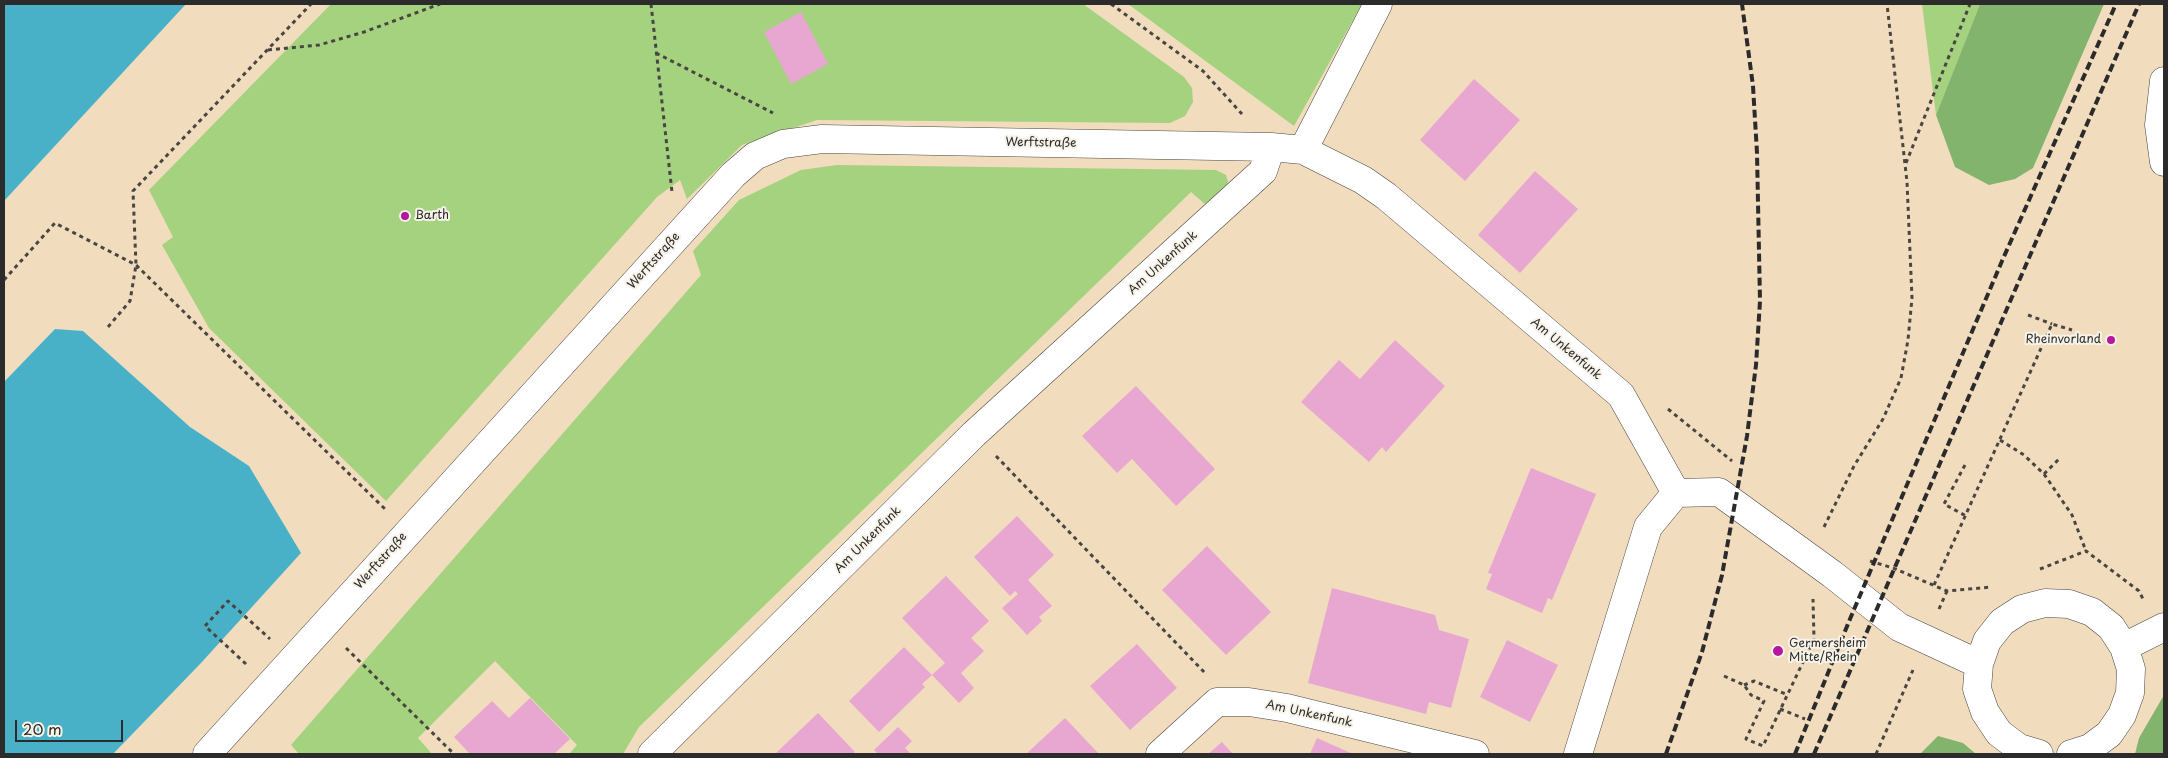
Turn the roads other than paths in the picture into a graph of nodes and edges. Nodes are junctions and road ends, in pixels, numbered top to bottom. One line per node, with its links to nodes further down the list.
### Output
1 (1378, 4): 4 (street)
2 (2164, 81): 5 (street)
3 (1271, 147): 4 (street, Am Unkenfunk); 10 (street, Werftstraße); 11 (street, Am Unkenfunk)
4 (1303, 150): 6 (street, Am Unkenfunk)
5 (2164, 162)
6 (1676, 493): 9 (street); 14 (street)
7 (2164, 627): 8 (street)
8 (2124, 647): 9 (street); 16 (street)
9 (1978, 664): 15 (street)
10 (207, 754)
11 (652, 754)
12 (1160, 754): 13 (street, Am Unkenfunk)
13 (1475, 754)
14 (1578, 754)
15 (2039, 754)
16 (2071, 754)

